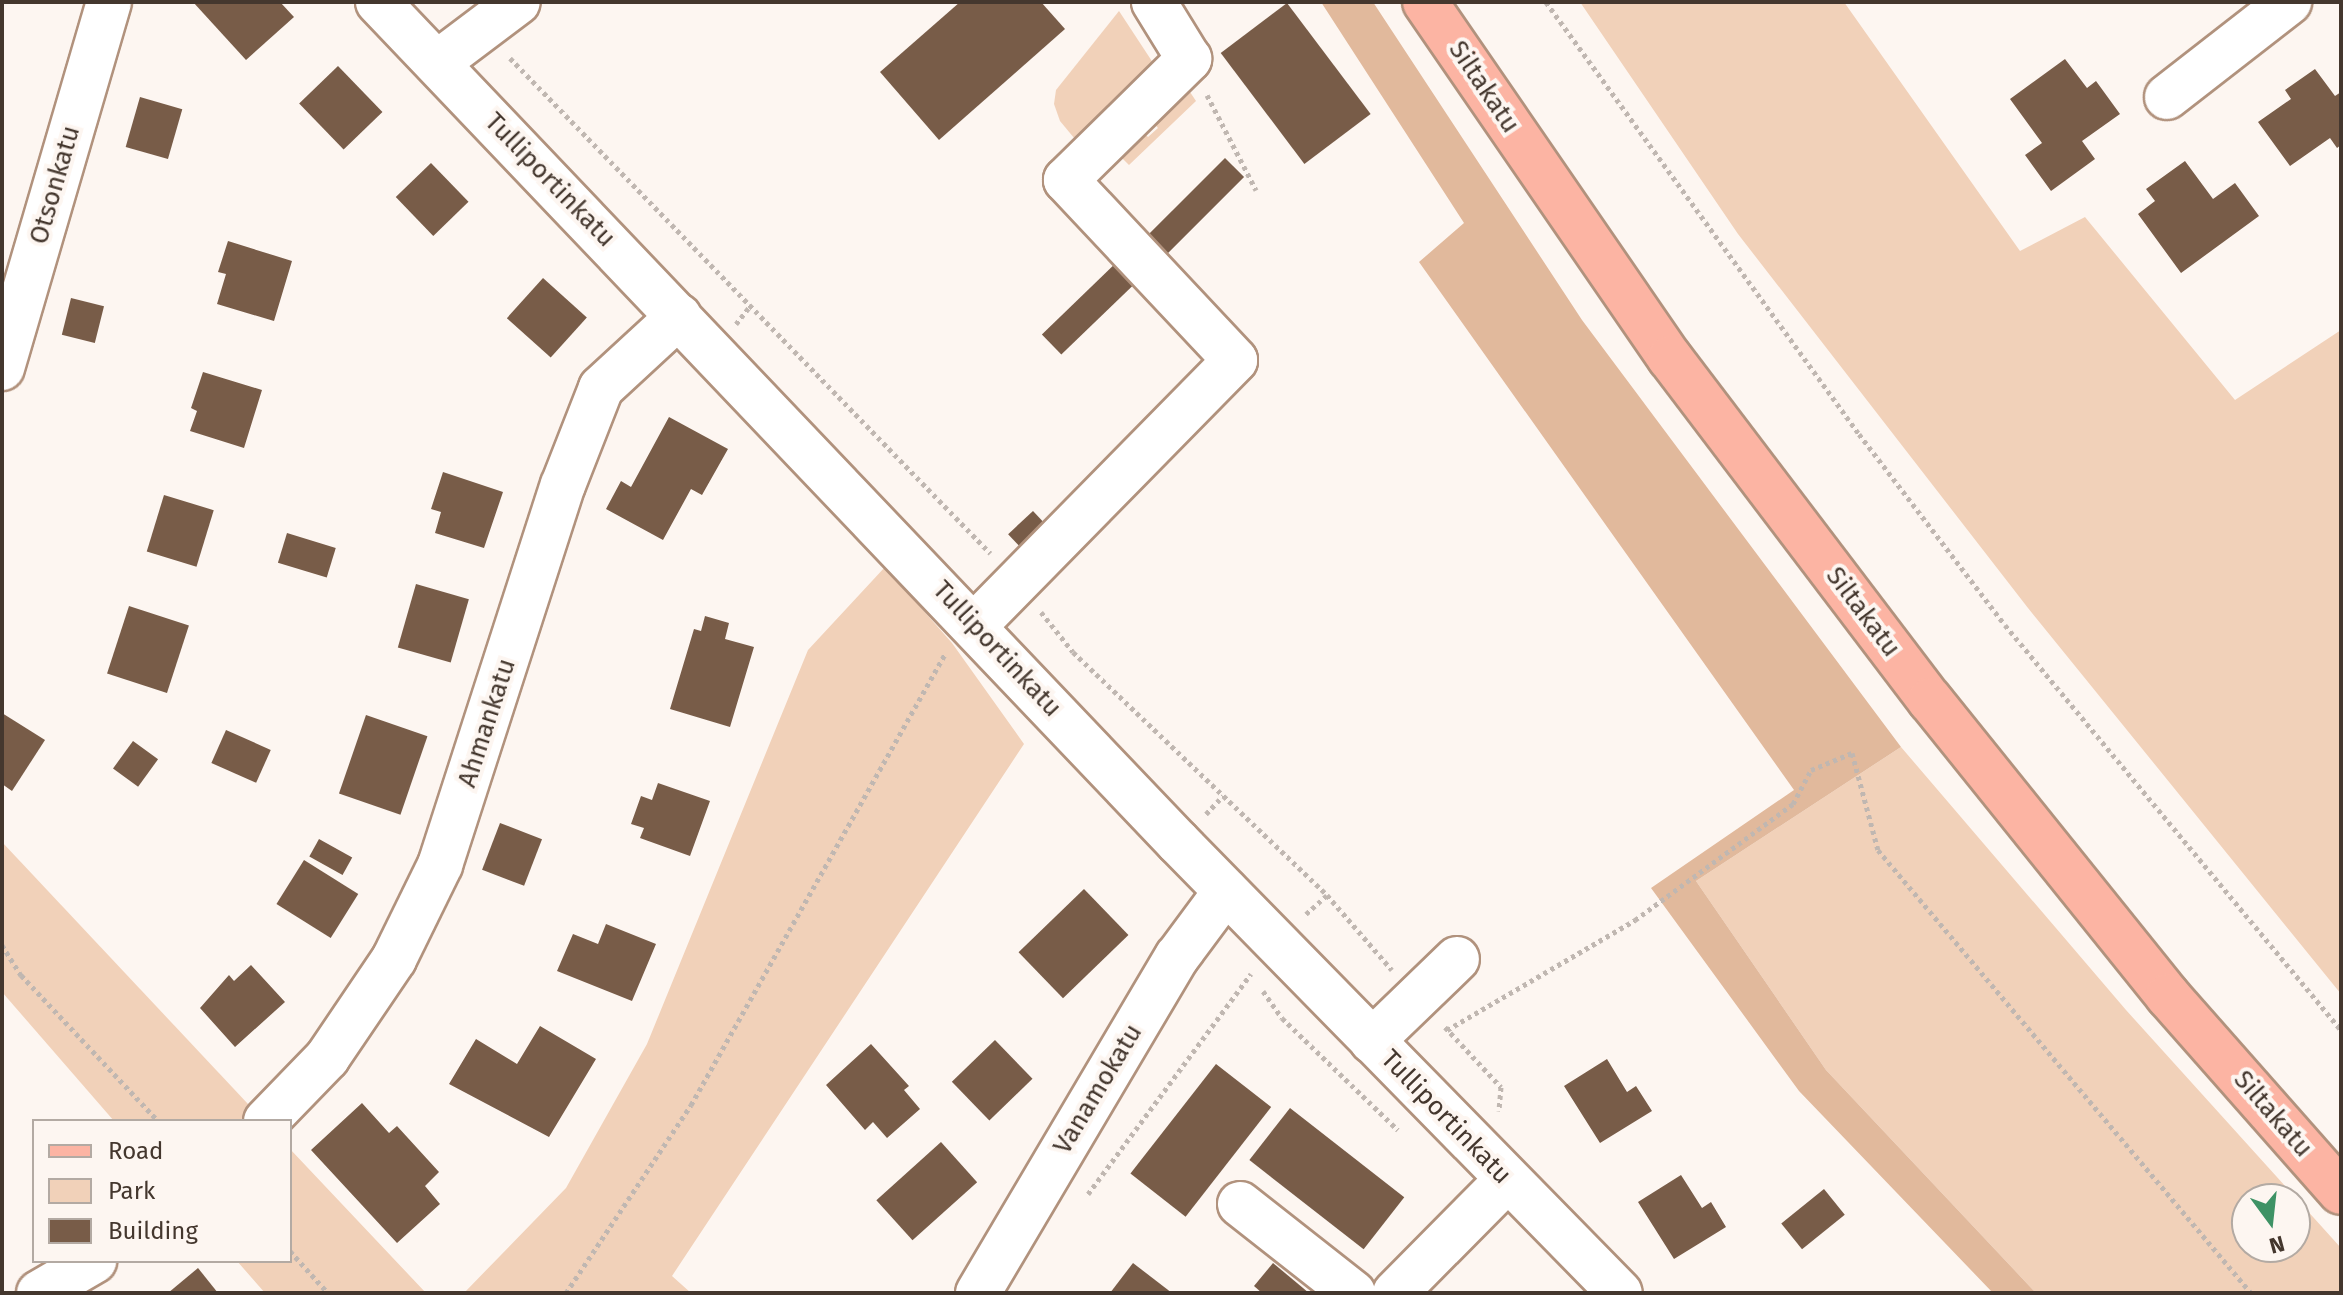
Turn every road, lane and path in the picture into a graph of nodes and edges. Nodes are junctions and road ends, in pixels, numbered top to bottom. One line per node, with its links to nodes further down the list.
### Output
1 (109, 2): 14 (street, Otsonkatu)
2 (378, 2): 10 (street, Tulliportinkatu)
3 (518, 2): 8 (street)
4 (1154, 2): 9 (street)
5 (1425, 2): 31 (main road, Siltakatu)
6 (1546, 2): 24 (path)
7 (2289, 2): 11 (street)
8 (481, 28): 10 (street); 15 (path)
9 (1189, 59): 12 (path); 15 (street)
10 (437, 63): 13 (street, Tulliportinkatu)
11 (2167, 97)
12 (1256, 190)
13 (679, 316): 16 (street, Tulliportinkatu); 27 (street, Ahmankatu)
14 (2, 368)
15 (1018, 582): 16 (street); 18 (path)
16 (963, 634): 17 (street, Tulliportinkatu); 38 (path)
17 (1226, 891): 21 (street, Tulliportinkatu); 39 (street, Vanamokatu)
18 (1327, 895): 21 (path); 22 (path)
19 (2, 945): 26 (path)
20 (1457, 959): 22 (street)
21 (1257, 961): 25 (street, Tulliportinkatu); 29 (path); 32 (path)
22 (1416, 997): 23 (path); 25 (street)
23 (1447, 1030): 28 (path); 43 (path)
24 (2341, 1030)
25 (1372, 1041): 30 (street, Tulliportinkatu)
26 (156, 1119)
27 (268, 1119)
28 (1498, 1121)
29 (1409, 1140)
30 (1507, 1180): 41 (street); 42 (street, Tulliportinkatu)
31 (2341, 1192)
32 (1084, 1198)
33 (1240, 1204): 40 (street)
34 (292, 1253): 37 (path)
35 (91, 1263): 36 (street)
36 (39, 1293)
37 (328, 1293)
38 (566, 1293)
39 (978, 1293)
40 (1353, 1293)
41 (1395, 1293)
42 (1620, 1293)
43 (2251, 1293)

